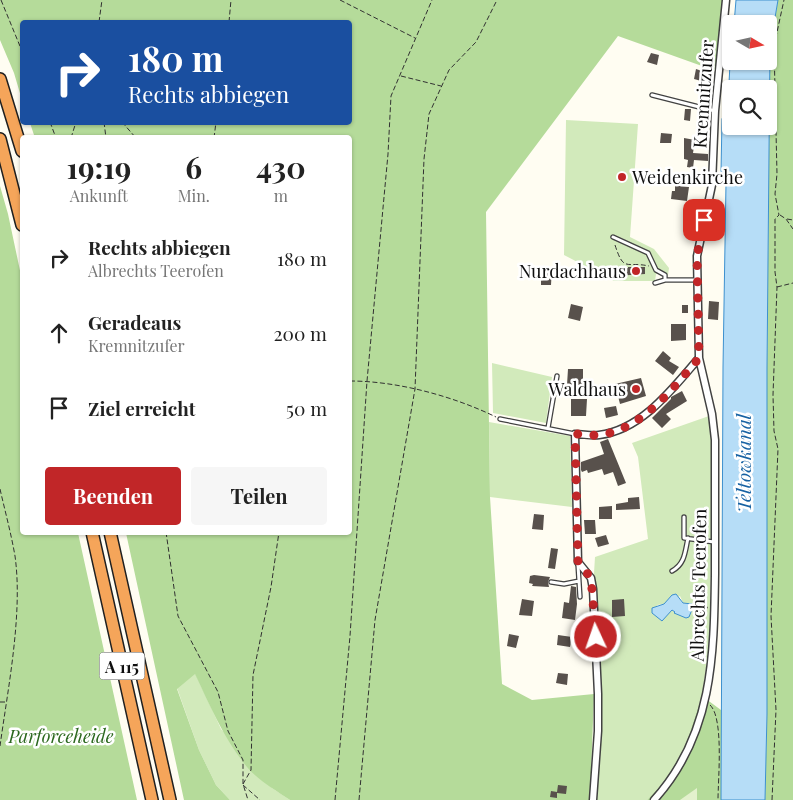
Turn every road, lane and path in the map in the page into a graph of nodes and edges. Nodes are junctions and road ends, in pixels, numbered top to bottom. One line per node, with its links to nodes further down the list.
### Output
1 (0, 0): 14 (path)
2 (102, 0): 11 (path)
3 (231, 0): 12 (path)
4 (340, 0): 10 (path)
5 (351, 0): 10 (path)
6 (432, 0): 13 (path)
7 (497, 0): 17 (path)
8 (726, 0): 19 (street, Kremnitzufer)
9 (784, 0): 24 (path)
10 (350, 6): 13 (path)
11 (99, 20)
12 (228, 20)
13 (416, 39): 15 (path)
14 (20, 46)
15 (400, 76): 17 (path); 39 (path)
16 (0, 79): 23 (highway)
17 (442, 86): 40 (path)
18 (652, 95): 19 (lane)
19 (715, 111): 32 (street, Kremnitzufer)
20 (125, 125): 21 (path)
21 (133, 135)
22 (0, 139): 25 (highway)
23 (20, 144)
24 (779, 215): 26 (path); 35 (path)
25 (20, 217)
26 (786, 219): 27 (path); 28 (path)
27 (793, 220)
28 (793, 229)
29 (613, 237): 30 (lane); 30 (path)
30 (656, 270): 31 (lane)
31 (665, 280): 32 (lane); 34 (lane)
32 (697, 280): 36 (street, Albrechts Teerofen)
33 (793, 283): 35 (path)
34 (655, 284)
35 (777, 287): 72 (path)
36 (699, 358): 43 (street); 52 (street, Albrechts Teerofen)
37 (557, 376): 42 (lane)
38 (352, 381): 39 (path)
39 (367, 381): 40 (path); 67 (path)
40 (415, 389): 41 (path); 68 (path)
41 (500, 419): 42 (lane)
42 (548, 428): 43 (lane)
43 (573, 435): 53 (street)
44 (0, 489): 45 (path)
45 (1, 495): 60 (path)
46 (684, 517): 51 (lane)
47 (93, 535): 63 (highway, A 115)
48 (111, 535): 64 (highway, A 115)
49 (166, 535): 62 (path)
50 (279, 535): 62 (path)
51 (688, 538): 52 (lane); 54 (lane)
52 (715, 542): 58 (street, Albrechts Teerofen)
53 (578, 562): 55 (lane); 69 (street)
54 (672, 571)
55 (579, 581): 56 (lane); 57 (lane)
56 (551, 582)
57 (580, 597)
58 (706, 701): 70 (street, Albrechts Teerofen); 71 (path)
59 (0, 702): 60 (path)
60 (6, 702): 61 (path)
61 (0, 746)
62 (243, 784): 65 (path); 66 (path)
63 (152, 800)
64 (170, 800)
65 (248, 800)
66 (260, 800)
67 (335, 800)
68 (359, 800)
69 (593, 800)
70 (654, 800)
71 (718, 800)
72 (772, 800)

